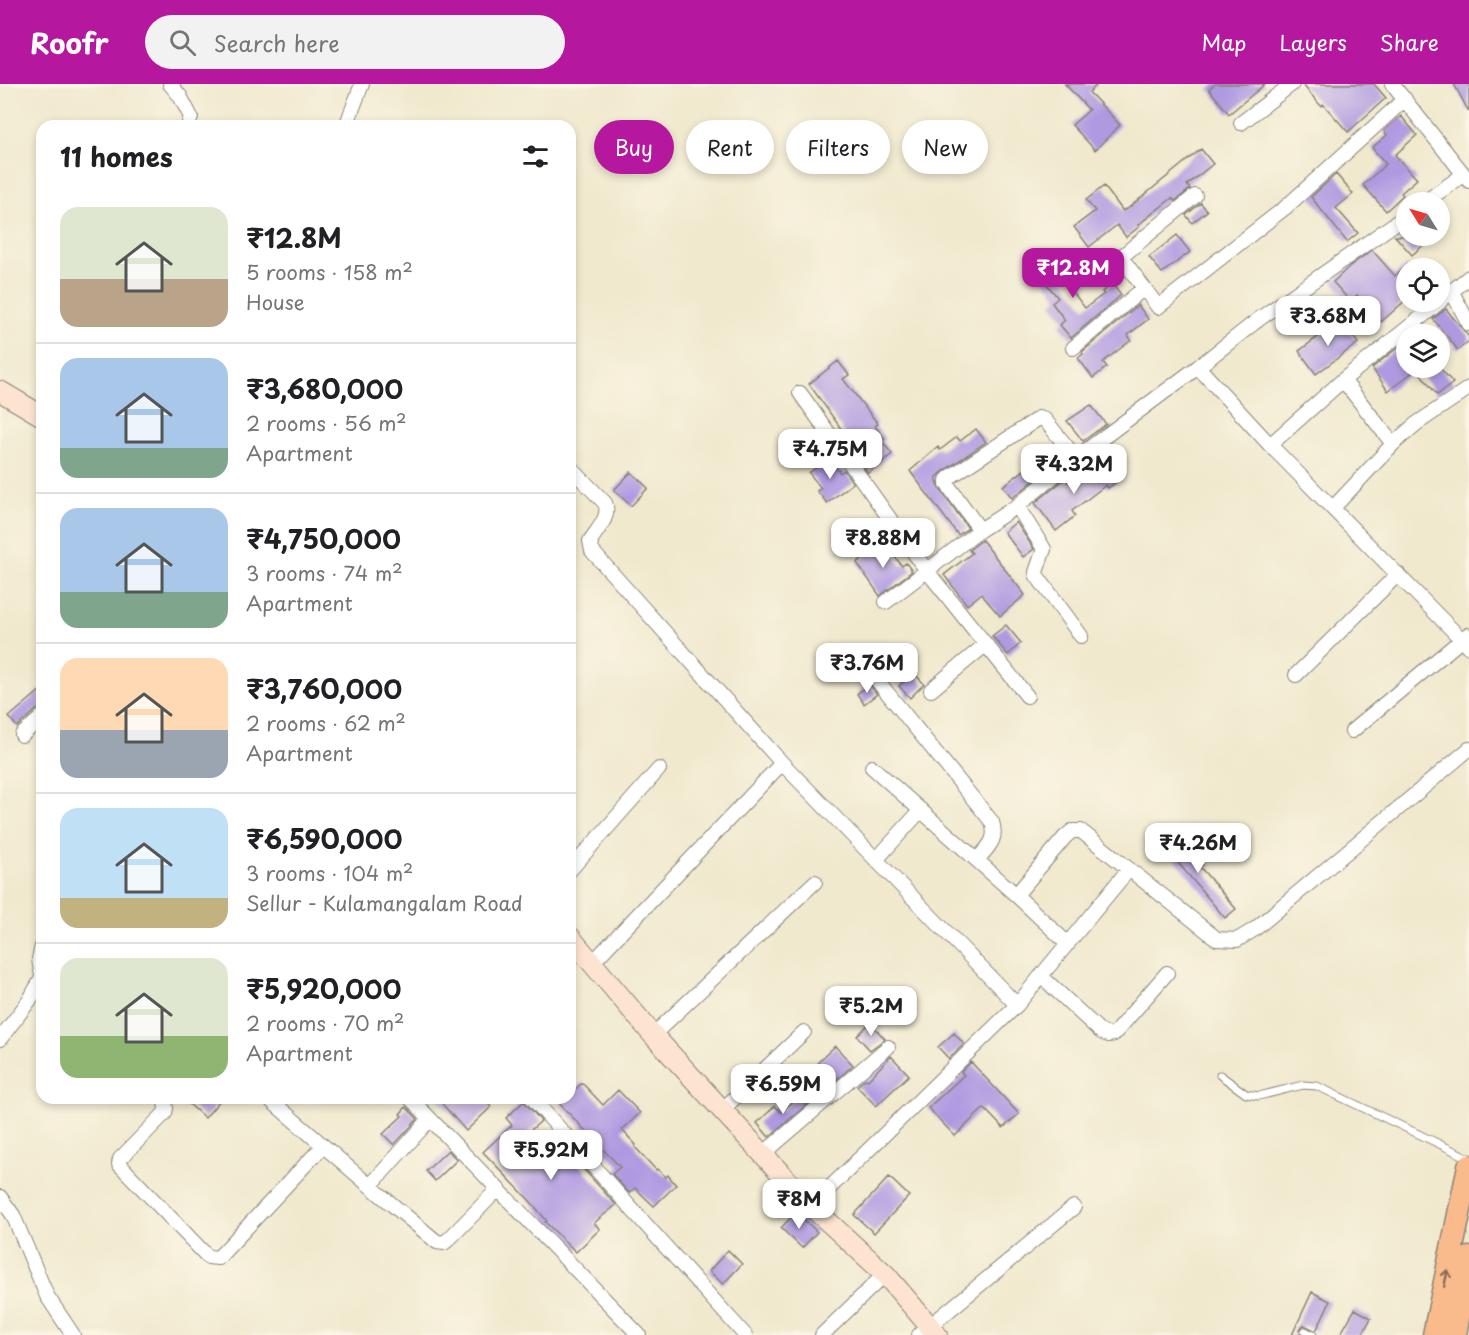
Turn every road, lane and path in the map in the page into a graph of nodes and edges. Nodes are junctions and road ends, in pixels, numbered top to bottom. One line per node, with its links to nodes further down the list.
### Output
1 (170, 84): 6 (street)
2 (362, 84): 7 (street)
3 (1292, 84): 8 (street)
4 (1392, 84): 5 (street)
5 (1405, 99): 9 (street); 14 (street)
6 (190, 120)
7 (348, 120)
8 (1241, 123)
9 (1466, 178): 10 (street)
10 (1442, 192)
11 (1195, 196): 14 (street)
12 (1396, 223): 19 (street)
13 (1469, 277): 15 (street)
14 (1144, 288): 18 (street)
15 (1452, 291): 17 (street)
16 (1426, 312): 20 (street)
17 (1469, 324)
18 (1073, 348)
19 (1198, 367): 26 (street); 27 (street)
20 (1343, 380): 25 (street); 26 (street)
21 (1469, 388): 25 (street)
22 (0, 391): 24 (main road)
23 (800, 393): 32 (street)
24 (36, 412)
25 (1393, 444): 30 (street)
26 (1270, 445): 30 (street)
27 (1076, 458): 29 (street); 31 (street)
28 (576, 473): 46 (street)
29 (1017, 506): 31 (street); 35 (street)
30 (1333, 508): 33 (street)
31 (980, 530): 32 (street)
32 (927, 571): 34 (street); 37 (street)
33 (1398, 574): 36 (street); 39 (street)
34 (886, 602)
35 (1081, 636)
36 (1467, 640): 43 (street)
37 (985, 645): 40 (street); 41 (street)
38 (872, 674): 51 (street)
39 (1296, 675)
40 (931, 690)
41 (1027, 696)
42 (36, 722): 44 (street)
43 (1352, 731)
44 (22, 735)
45 (1469, 749): 53 (street)
46 (782, 763): 50 (street); 58 (street)
47 (872, 767): 49 (street)
48 (659, 769): 52 (street)
49 (921, 810): 50 (street); 51 (street)
50 (876, 860): 62 (street)
51 (977, 861): 55 (street)
52 (576, 863)
53 (1129, 869): 55 (street); 57 (street)
54 (815, 882): 64 (street)
55 (1016, 895): 57 (street)
56 (576, 944): 58 (main road)
57 (1068, 944): 60 (street)
58 (592, 963): 64 (main road)
59 (1167, 973): 60 (street)
60 (1041, 976): 62 (street)
61 (36, 988): 65 (street)
62 (1017, 1005): 81 (street)
63 (804, 1032): 72 (street)
64 (653, 1035): 72 (main road)
65 (0, 1039)
66 (888, 1047): 75 (street)
67 (1220, 1075): 77 (lane)
68 (165, 1104): 74 (street)
69 (275, 1104): 74 (street)
70 (416, 1104): 73 (street)
71 (537, 1104): 89 (street)
72 (722, 1110): 75 (main road)
73 (430, 1119): 78 (street); 79 (street)
74 (323, 1146): 78 (street)
75 (763, 1154): 81 (main road)
76 (1469, 1158): 77 (lane)
77 (1464, 1160): 92 (main road, one-way to 77)
78 (370, 1186): 79 (street)
79 (498, 1189): 88 (street)
80 (0, 1197): 87 (street)
81 (811, 1206): 84 (main road)
82 (1074, 1207): 86 (street)
83 (1469, 1258): 93 (main road)
84 (885, 1274): 86 (main road); 90 (street)
85 (1305, 1331): 91 (lane)
86 (929, 1332)
87 (73, 1335)
88 (639, 1335)
89 (745, 1335)
90 (822, 1335)
91 (1313, 1335)
92 (1434, 1335)
93 (1455, 1335)

